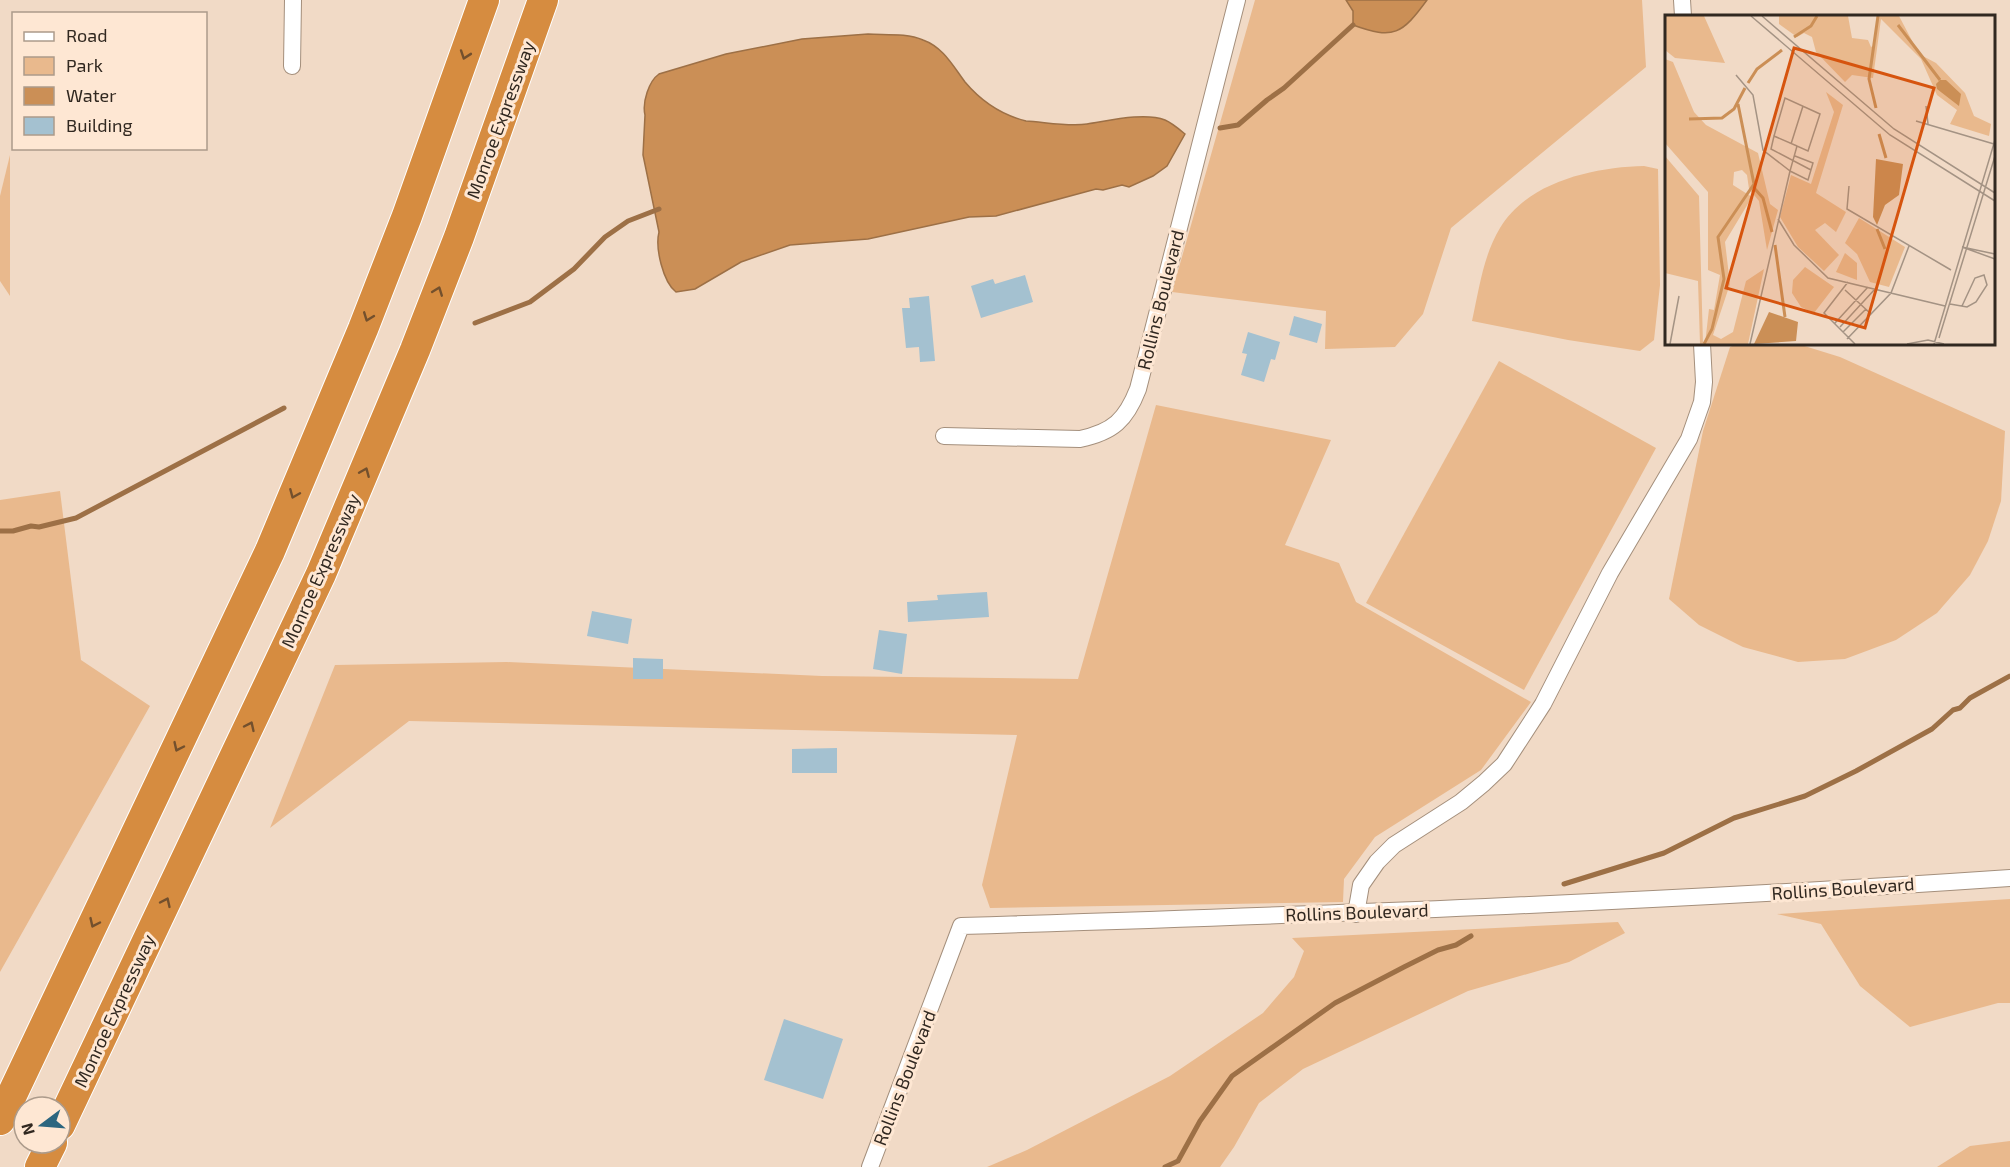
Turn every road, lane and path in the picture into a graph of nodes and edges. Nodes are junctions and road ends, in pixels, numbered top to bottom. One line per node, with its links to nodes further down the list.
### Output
1 (293, 0): 7 (street)
2 (484, 0): 13 (highway, one-way to 13)
3 (543, 0): 12 (highway, Monroe Expressway, one-way to 3)
4 (1237, 0): 9 (street, Rollins Boulevard)
5 (1682, 0): 6 (street)
6 (1683, 15)
7 (292, 66)
8 (1702, 345): 11 (street)
9 (944, 436)
10 (2010, 878): 11 (street, Rollins Boulevard)
11 (1356, 914): 14 (street, Rollins Boulevard)
12 (72, 1100)
13 (0, 1120)
14 (870, 1167)

